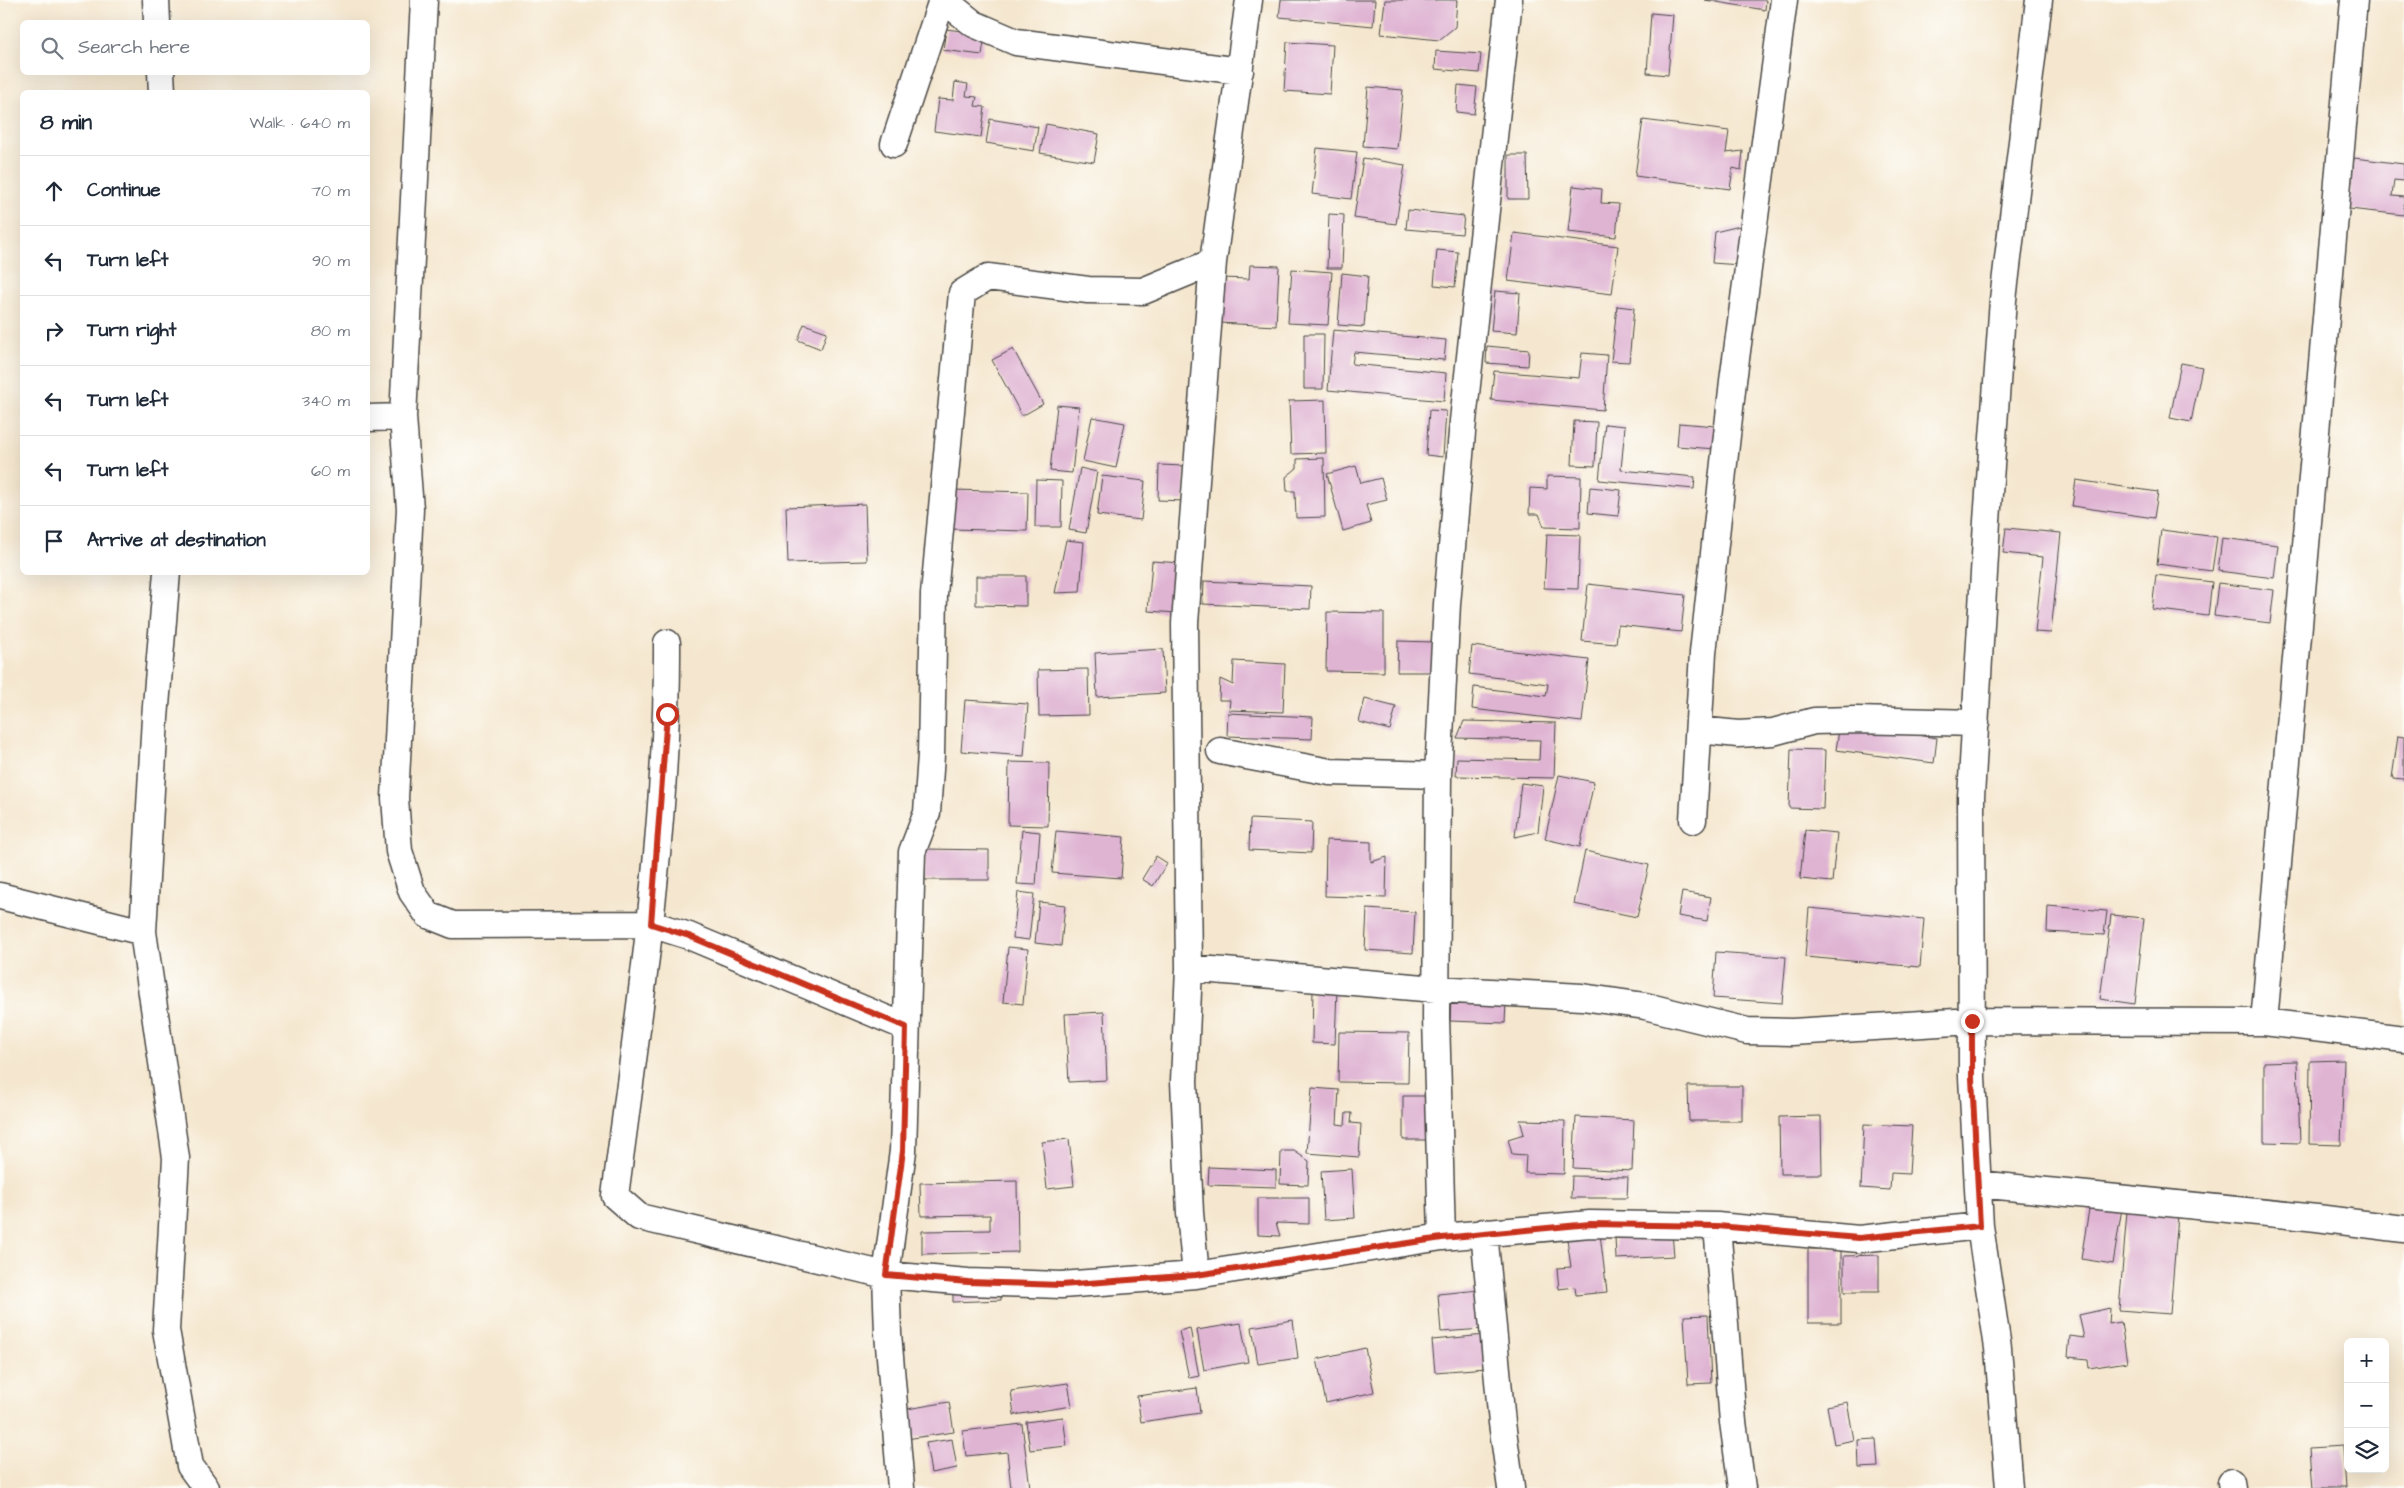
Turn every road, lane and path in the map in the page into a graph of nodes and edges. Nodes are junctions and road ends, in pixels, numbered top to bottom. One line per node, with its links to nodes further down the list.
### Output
1 (156, 0): 9 (street)
2 (424, 0): 15 (street)
3 (943, 0): 10 (street); 13 (street)
4 (1249, 0): 10 (street)
5 (1510, 0): 22 (street)
6 (1784, 0): 20 (street)
7 (2038, 0): 19 (street)
8 (2354, 0): 30 (street)
9 (157, 20)
10 (1240, 71): 14 (street)
11 (161, 75): 12 (street)
12 (162, 90)
13 (894, 144)
14 (1213, 262): 27 (street); 31 (street)
15 (403, 416): 16 (street); 25 (street)
16 (370, 418)
17 (168, 575): 26 (street)
18 (667, 643): 25 (street)
19 (1976, 723): 20 (street); 29 (street)
20 (1699, 730): 23 (street)
21 (1220, 751): 22 (street)
22 (1438, 775): 28 (street)
23 (1693, 820)
24 (0, 896): 26 (street)
25 (651, 924): 31 (street); 39 (street)
26 (144, 932): 41 (street)
27 (1189, 968): 28 (street); 40 (street)
28 (1436, 989): 29 (street); 38 (street)
29 (1972, 1021): 30 (street); 33 (street)
30 (2264, 1022): 32 (street)
31 (906, 1027): 39 (street)
32 (2404, 1039)
33 (1978, 1184): 35 (street); 36 (street)
34 (1717, 1226): 35 (street); 37 (street); 44 (street)
35 (1980, 1226): 45 (street)
36 (2404, 1229)
37 (1484, 1232): 38 (street); 43 (street)
38 (1442, 1238): 40 (street)
39 (886, 1275): 40 (street); 42 (street)
40 (1196, 1275)
41 (206, 1488)
42 (901, 1488)
43 (1511, 1488)
44 (1742, 1488)
45 (2009, 1488)

